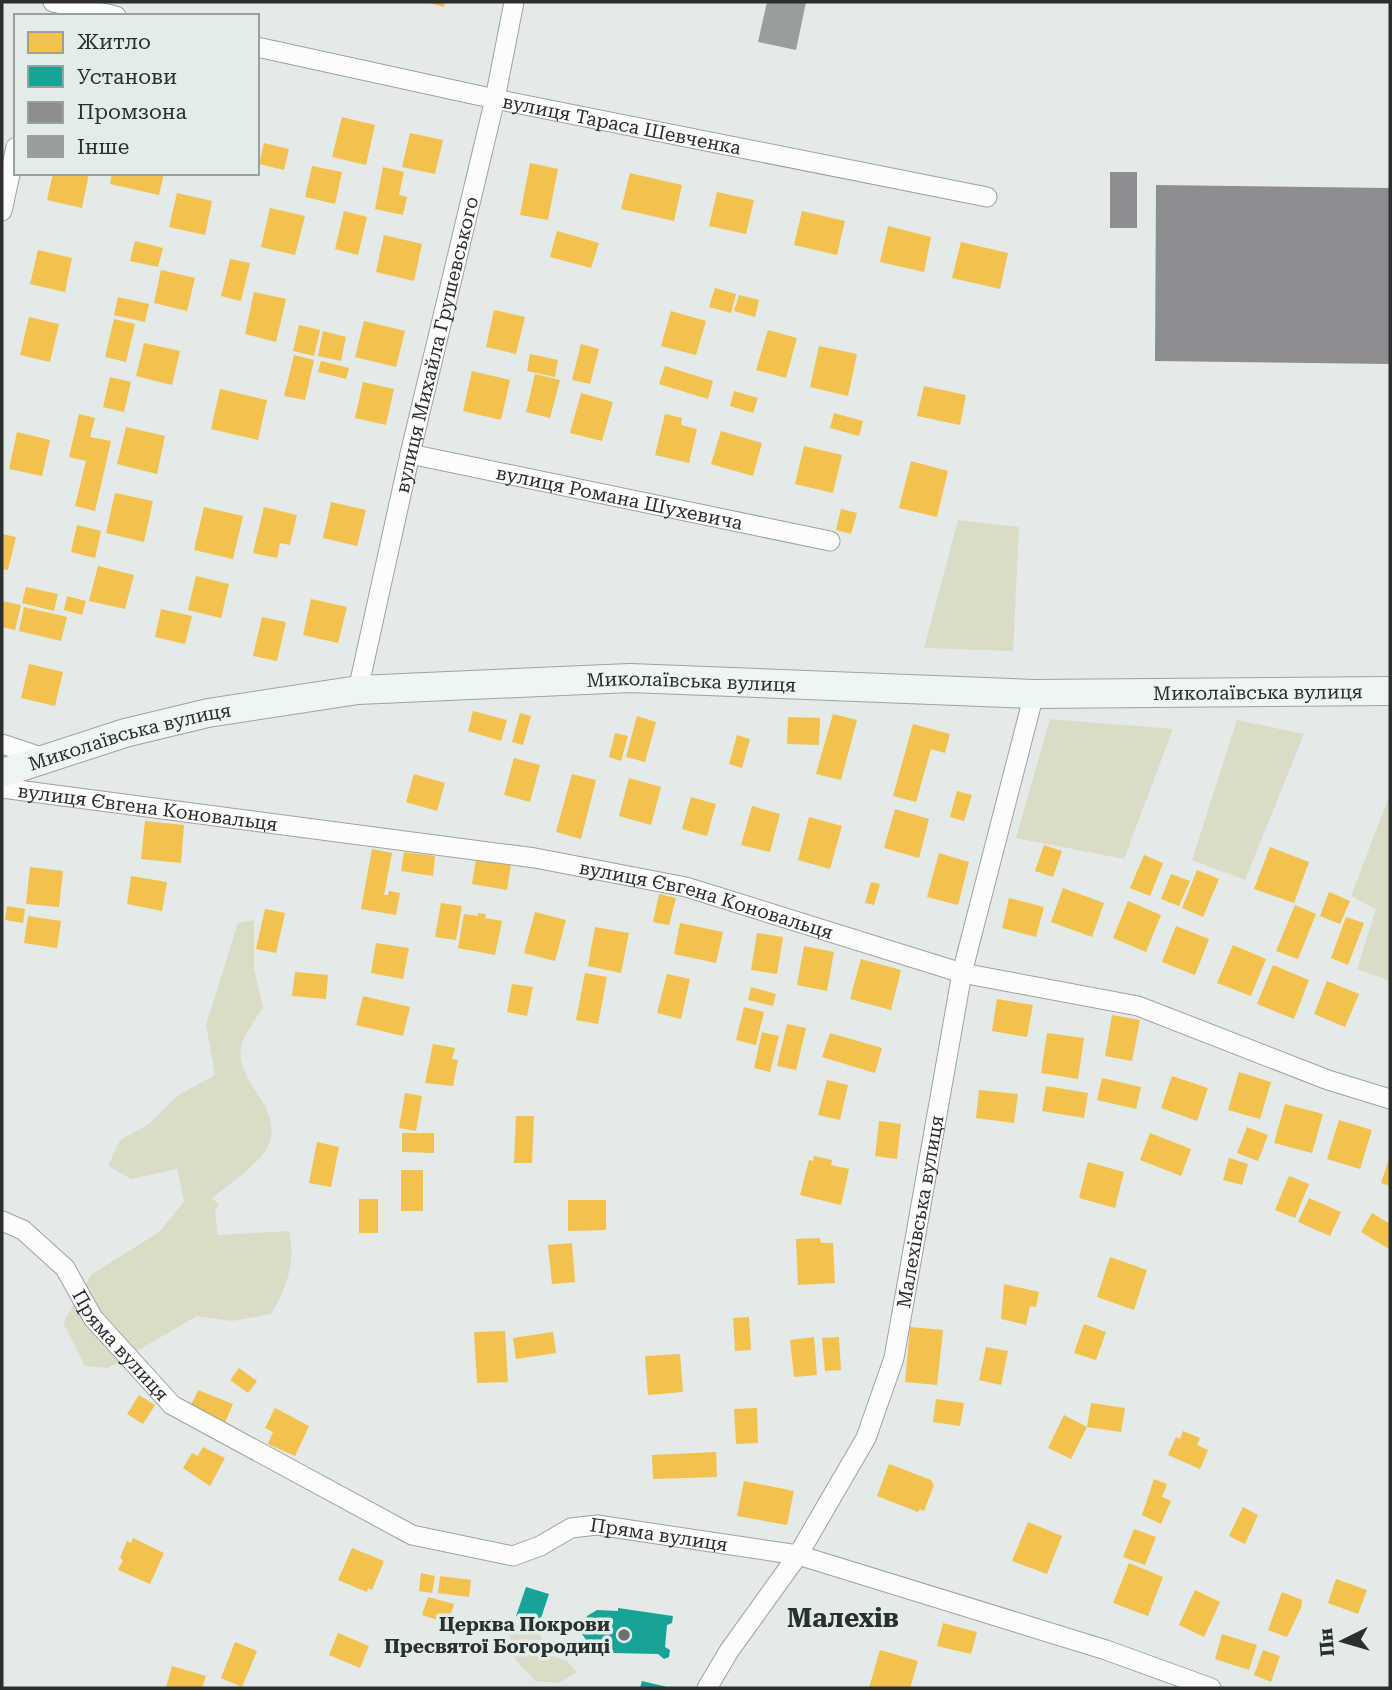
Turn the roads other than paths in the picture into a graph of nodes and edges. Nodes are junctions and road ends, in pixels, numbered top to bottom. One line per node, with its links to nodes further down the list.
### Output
1 (53, 2): 3 (street)
2 (514, 2): 5 (street, вулиця Михайла Грушевського)
3 (107, 14)
4 (259, 47): 5 (street, вулиця Тараса Шевченка)
5 (495, 99): 7 (street, вулиця Тараса Шевченка); 9 (street, вулиця Михайла Грушевського)
6 (14, 156): 8 (street)
7 (987, 197)
8 (2, 211)
9 (410, 454): 10 (street, вулиця Романа Шухевича); 11 (street, вулиця Михайла Грушевського)
10 (830, 541)
11 (358, 690): 13 (main road, Миколаївська вулиця); 15 (main road, Миколаївська вулиця)
12 (1390, 691): 13 (main road, Миколаївська вулиця)
13 (1034, 694): 18 (street, Малехівська вулиця)
14 (2, 744): 15 (street, вулиця Євгена Коновальця)
15 (44, 758): 16 (main road, Миколаївська вулиця)
16 (2, 773)
17 (2, 788): 18 (street, вулиця Євгена Коновальця)
18 (962, 974): 19 (street, вулиця Євгена Коновальця); 21 (street, Малехівська вулиця)
19 (1390, 1099)
20 (2, 1221): 21 (street, Пряма вулиця)
21 (798, 1555): 22 (street, Малехівська вулиця); 23 (street, Пряма вулиця)
22 (707, 1688)
23 (1211, 1688)

